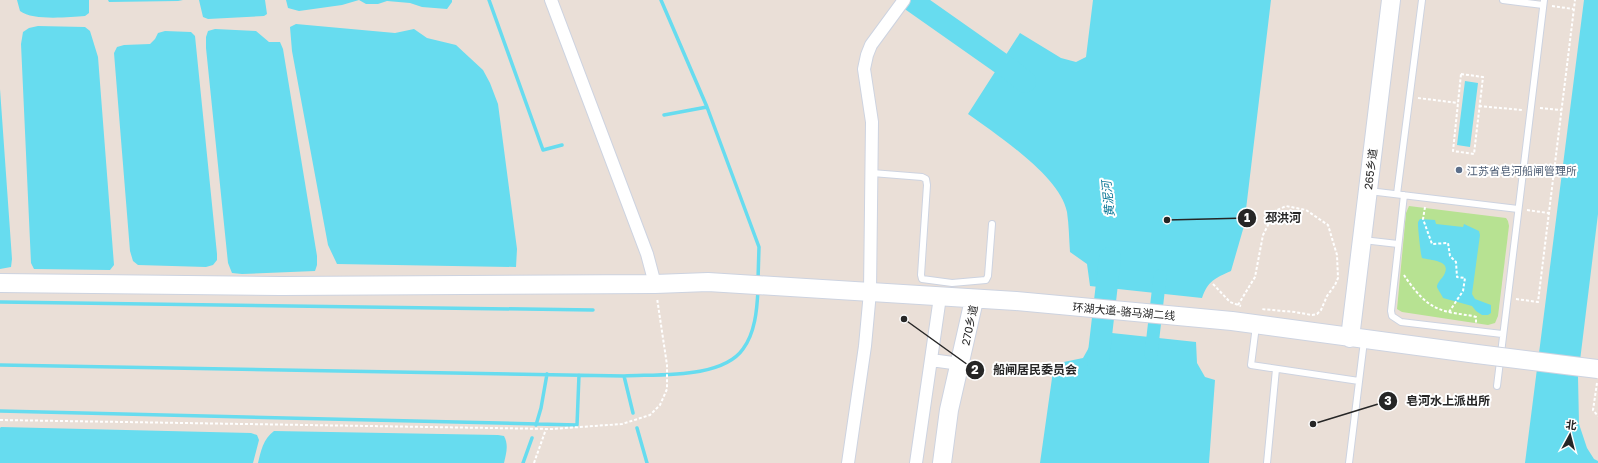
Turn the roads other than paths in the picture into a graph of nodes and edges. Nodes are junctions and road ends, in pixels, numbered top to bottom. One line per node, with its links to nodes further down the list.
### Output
1 (551, 0): 16 (street)
2 (904, 0): 7 (street)
3 (1391, 0): 8 (street, 265乡道)
4 (1422, 0): 9 (lane)
5 (1503, 0): 6 (lane)
6 (1543, 3): 11 (lane)
7 (872, 173): 12 (lane); 17 (street)
8 (1368, 191): 9 (lane); 13 (street, 265乡道)
9 (1397, 194): 10 (lane)
10 (1404, 195): 11 (lane); 14 (lane)
11 (1518, 208): 22 (lane)
12 (992, 224)
13 (1362, 240): 14 (lane); 23 (street, 265乡道)
14 (1398, 244): 22 (lane)
15 (0, 283): 16 (street)
16 (654, 284): 17 (street)
17 (870, 292): 18 (street); 30 (street)
18 (940, 297): 19 (street); 24 (street)
19 (974, 300): 20 (street, 270乡道); 25 (street, 270乡道)
20 (1016, 301): 21 (street, 环湖大道-骆马湖二线)
21 (1256, 317): 23 (street); 26 (lane)
22 (1502, 334): 29 (lane)
23 (1357, 339): 27 (street, bridge); 28 (lane)
24 (931, 360): 25 (street); 31 (street)
25 (960, 364): 32 (street, 270乡道)
26 (1276, 369): 28 (lane); 33 (lane)
27 (1598, 374)
28 (1359, 381): 34 (lane)
29 (1496, 386)
30 (848, 463)
31 (916, 463)
32 (942, 463)
33 (1267, 463)
34 (1348, 463)

